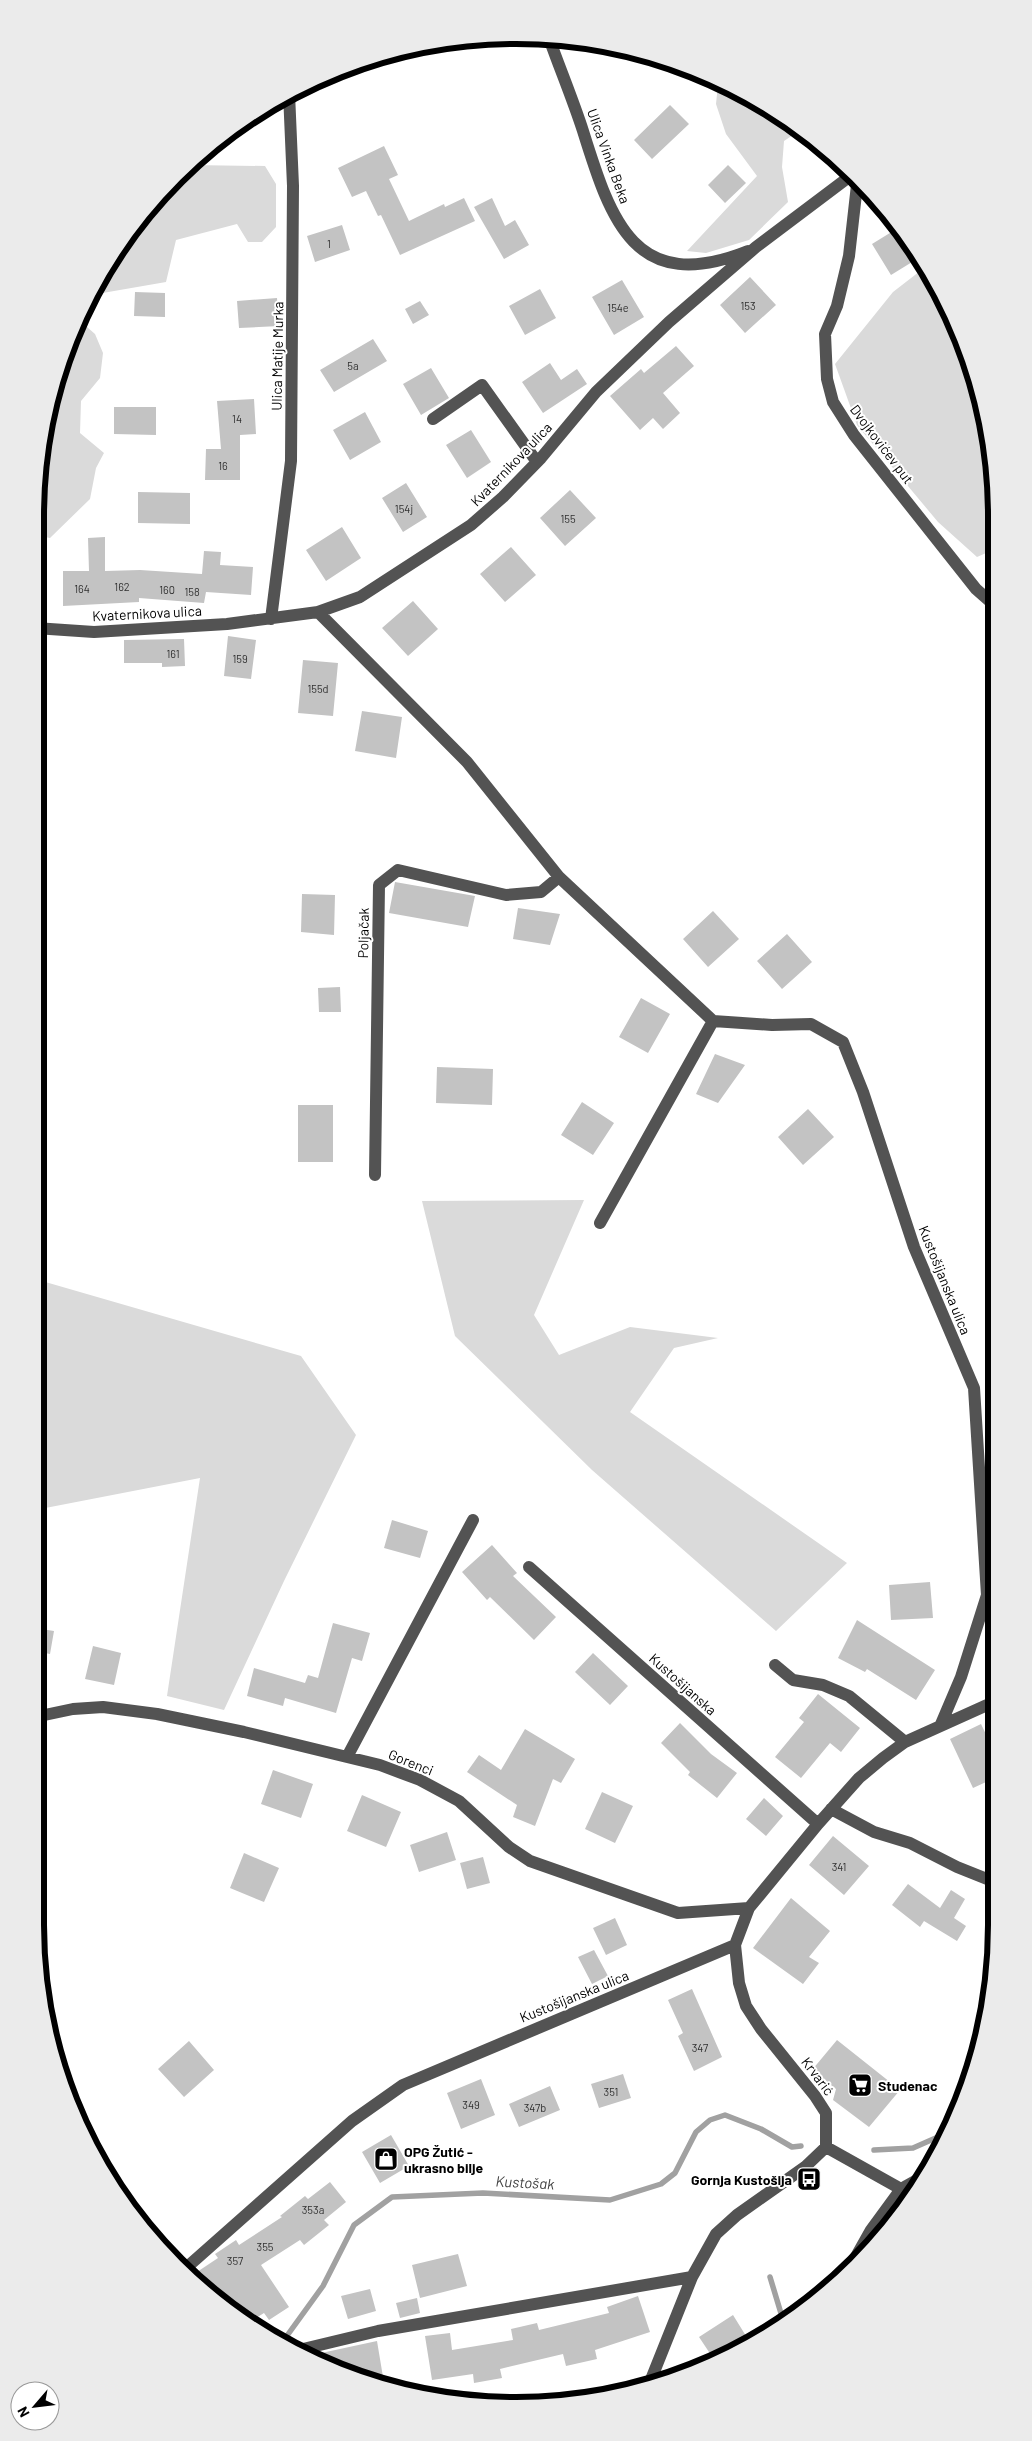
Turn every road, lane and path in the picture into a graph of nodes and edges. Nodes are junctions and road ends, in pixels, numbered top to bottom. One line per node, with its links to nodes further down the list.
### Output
1 (552, 45): 5 (street, Ulica Vinka Beka)
2 (289, 102): 10 (street, Ulica Matije Murka)
3 (847, 179): 5 (street, Kvaternikova ulica)
4 (857, 189): 8 (street, Dvojkovićev put)
5 (756, 248): 7 (street, Kvaternikova ulica)
6 (433, 419): 7 (street)
7 (537, 462): 9 (street, Kvaternikova ulica)
8 (988, 600)
9 (318, 612): 10 (street, Kvaternikova ulica); 12 (street)
10 (271, 619): 11 (street, Kvaternikova ulica)
11 (44, 629)
12 (559, 877): 13 (street); 14 (street, Poljačak)
13 (713, 1021): 15 (street); 17 (street, Kustošijanska ulica)
14 (375, 1175)
15 (600, 1223)
16 (472, 1520): 25 (street)
17 (988, 1558)
18 (529, 1567): 27 (street, Kustošijanska)
19 (988, 1602): 23 (street, Kustošijanska ulica)
20 (775, 1665): 24 (street)
21 (988, 1704): 23 (street)
22 (44, 1716): 25 (street, Gorenci)
23 (941, 1724): 24 (street)
24 (905, 1742): 26 (street)
25 (347, 1757): 29 (street, Gorenci)
26 (831, 1809): 27 (street); 28 (street)
27 (818, 1824): 29 (street)
28 (988, 1879)
29 (749, 1908): 30 (street)
30 (735, 1945): 31 (street, Krvarić); 35 (street, Kustošijanska ulica)
31 (826, 2147): 33 (street); 36 (street)
32 (911, 2183): 33 (street)
33 (901, 2189): 34 (street)
34 (862, 2246)
35 (189, 2265)
36 (692, 2277): 37 (street); 38 (street)
37 (306, 2348)
38 (652, 2377)

